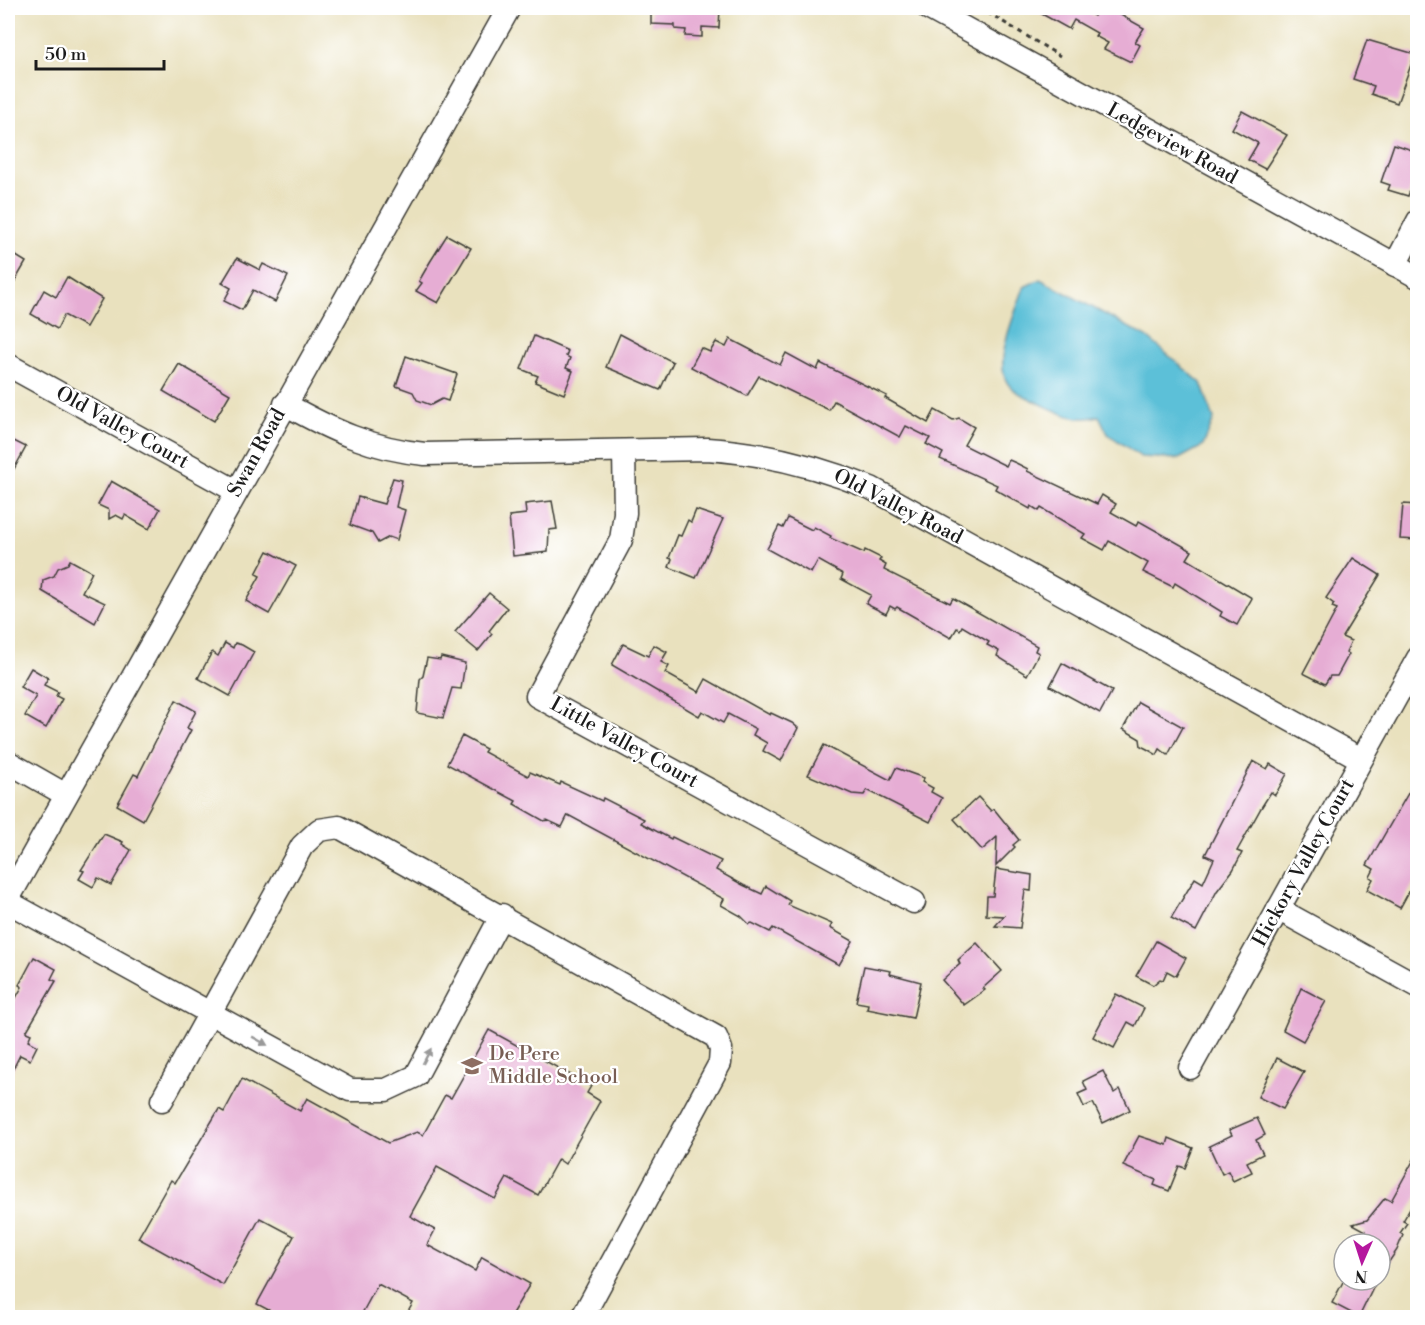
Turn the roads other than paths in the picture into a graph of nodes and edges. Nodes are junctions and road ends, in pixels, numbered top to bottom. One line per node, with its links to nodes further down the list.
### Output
1 (509, 8): 7 (street, Swan Road)
2 (928, 8): 4 (street, Ledgeview Road)
3 (1418, 221): 4 (street)
4 (1395, 265): 5 (street, Ledgeview Road)
5 (1418, 277)
6 (8, 365): 9 (street, Old Valley Court)
7 (285, 404): 8 (street, Old Valley Road); 9 (street, Swan Road)
8 (624, 451): 11 (street, Old Valley Road); 15 (street, Little Valley Court)
9 (236, 490): 13 (street, Swan Road)
10 (1418, 657): 11 (street, Hickory Valley Court)
11 (1361, 759): 16 (street, Hickory Valley Court)
12 (8, 762): 13 (street)
13 (66, 795): 14 (street, Swan Road)
14 (8, 901): 19 (street)
15 (914, 902)
16 (1278, 909): 18 (street); 20 (street, Hickory Valley Court)
17 (502, 915): 19 (street, one-way to 17); 19 (street); 22 (street)
18 (1418, 986)
19 (208, 1012): 21 (street)
20 (1190, 1068)
21 (162, 1100)
22 (582, 1317)

